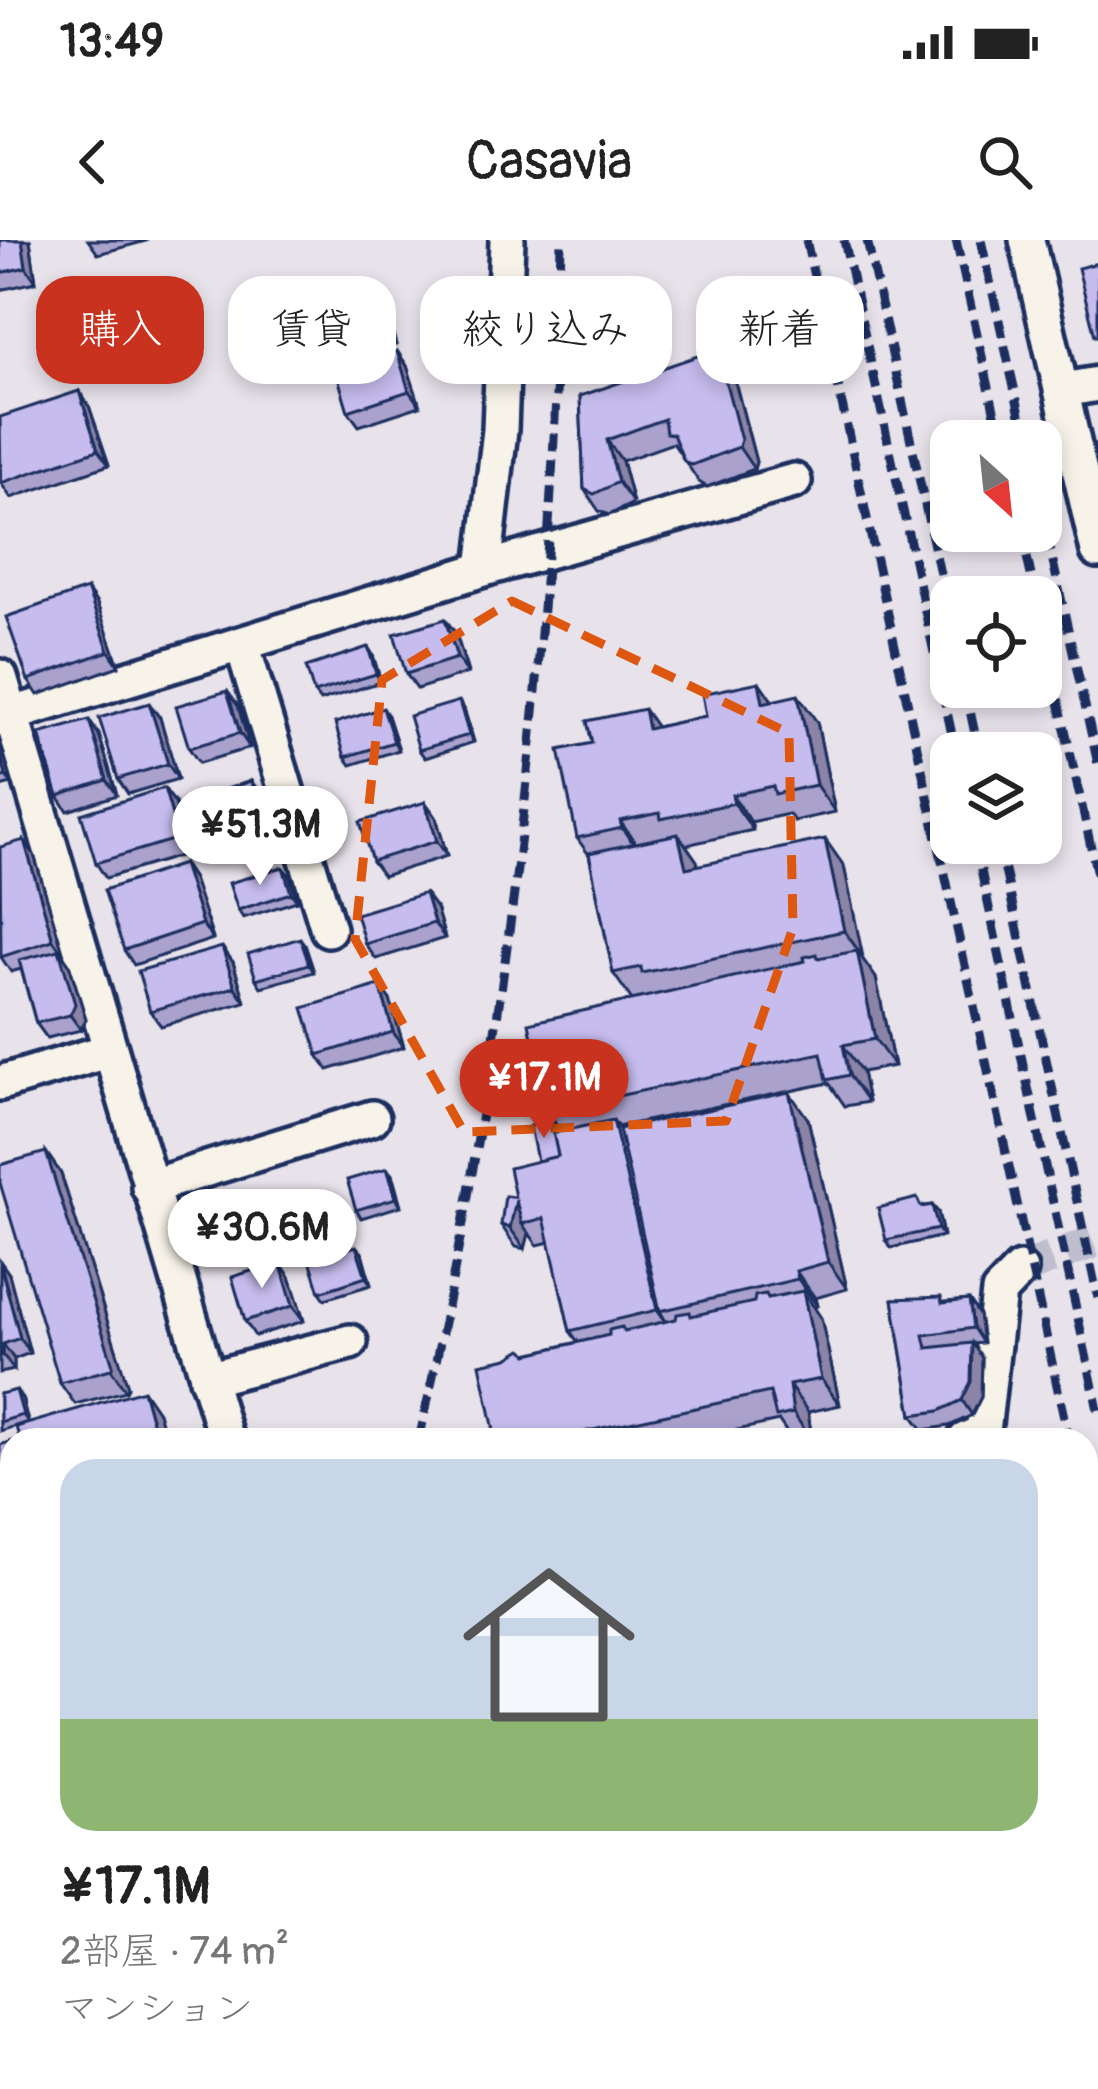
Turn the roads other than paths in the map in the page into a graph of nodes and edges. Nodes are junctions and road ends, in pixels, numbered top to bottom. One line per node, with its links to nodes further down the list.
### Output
1 (507, 240): 7 (street)
2 (1027, 240): 4 (street)
3 (1098, 384): 4 (street)
4 (1063, 390): 6 (street)
5 (794, 481): 7 (street)
6 (1098, 551)
7 (484, 569): 8 (street)
8 (242, 644): 10 (street); 11 (street)
9 (0, 677): 10 (street)
10 (6, 716): 12 (street)
11 (328, 929)
12 (108, 1051): 13 (street); 15 (street)
13 (0, 1083)
14 (372, 1118): 15 (street)
15 (149, 1187): 18 (street)
16 (1020, 1270): 20 (street)
17 (350, 1342): 18 (street)
18 (207, 1379): 19 (street)
19 (222, 1428)
20 (978, 1428)

